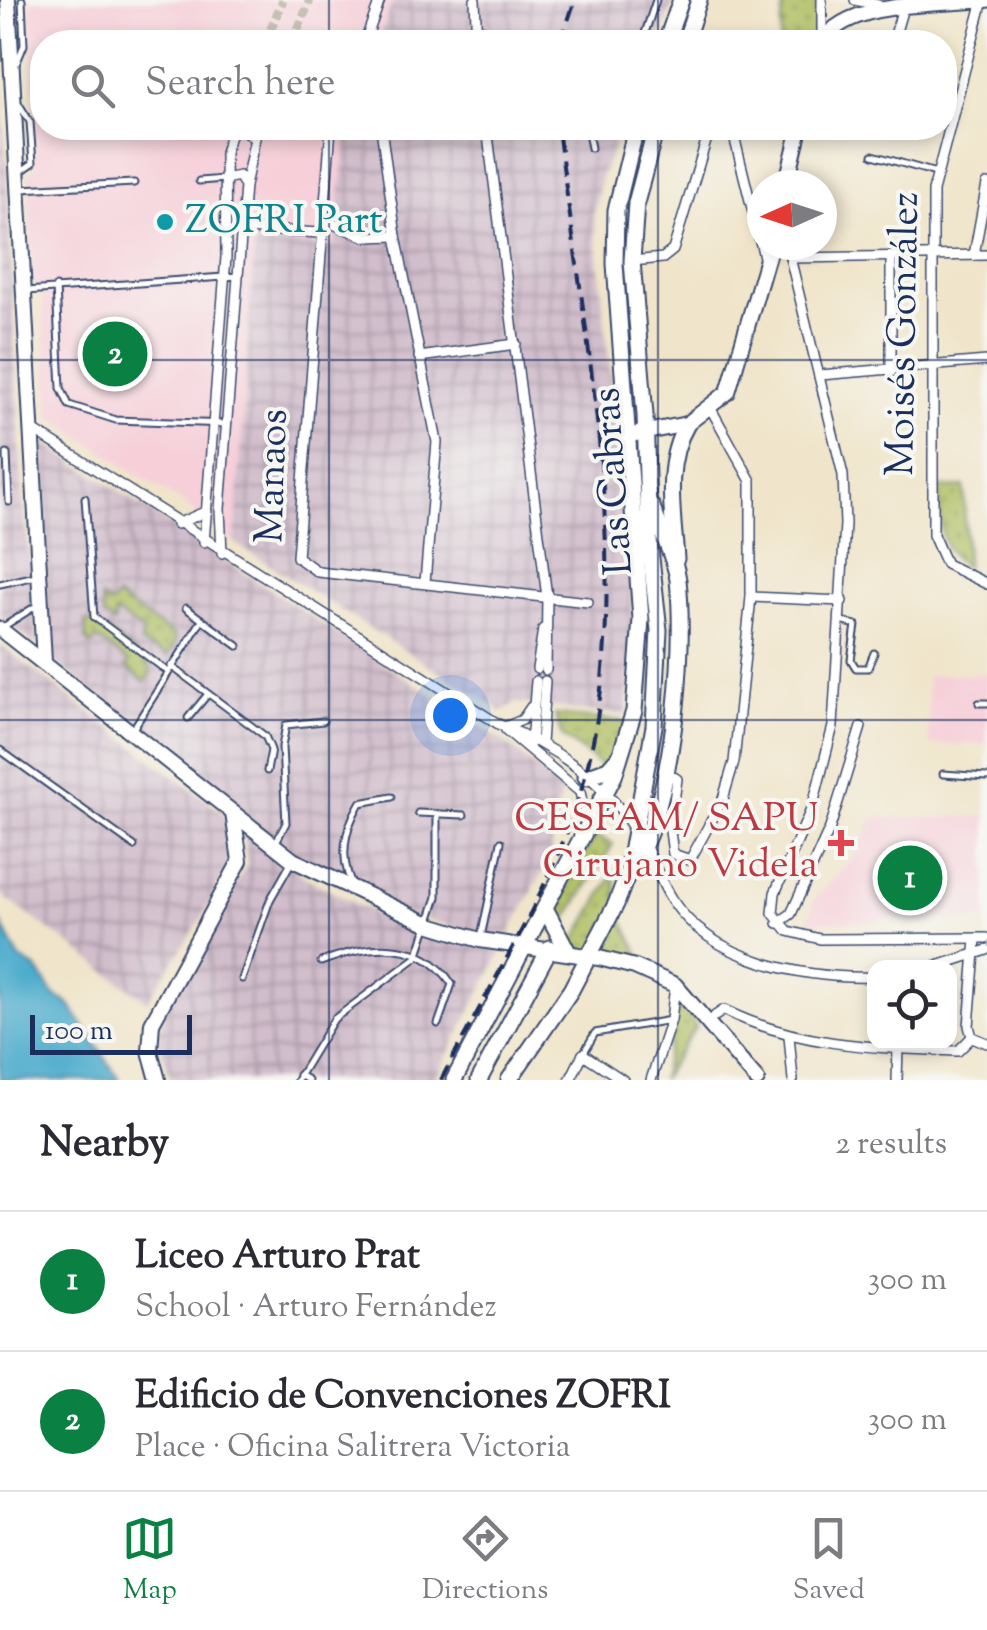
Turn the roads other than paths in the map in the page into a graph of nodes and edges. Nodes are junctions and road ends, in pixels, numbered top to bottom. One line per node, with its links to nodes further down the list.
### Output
1 (8, 0): 24 (street)
2 (22, 0): 24 (lane)
3 (380, 0): 15 (street)
4 (474, 0): 14 (street)
5 (656, 0): 13 (lane)
6 (681, 0): 19 (main road)
7 (699, 0): 20 (main road)
8 (822, 0): 21 (street)
9 (855, 0): 12 (street)
10 (984, 0): 11 (street); 25 (street, Moisés González)
11 (904, 4): 12 (street); 23 (street)
12 (878, 5): 22 (street)
13 (650, 20): 17 (lane); 18 (lane)
14 (475, 28): 16 (street)
15 (371, 30)
16 (480, 30)
17 (646, 30)
18 (661, 30)
19 (670, 30)
20 (689, 30)
21 (822, 30)
22 (827, 30)
23 (896, 30)
24 (12, 69): 47 (street)
25 (957, 87)
26 (232, 140): 42 (street)
27 (254, 140): 46 (street)
28 (330, 140): 48 (street, Manaos)
29 (383, 140): 51 (street)
30 (489, 140): 65 (street)
31 (589, 140): 38 (lane)
32 (633, 140): 76 (main road, Las Cabras)
33 (653, 140): 59 (main road, Las Cabras)
34 (706, 140): 59 (street)
35 (735, 140): 60 (street)
36 (797, 140): 40 (street)
37 (943, 140): 41 (street, Moisés González)
38 (591, 148)
39 (873, 156): 41 (lane)
40 (790, 170)
41 (936, 173): 55 (street, Moisés González)
42 (225, 179): 43 (lane); 46 (street); 61 (street)
43 (199, 181)
44 (134, 183): 47 (lane)
45 (987, 184): 52 (street)
46 (245, 186): 49 (street)
47 (18, 190): 64 (street)
48 (322, 220): 50 (street, Manaos); 51 (street)
49 (242, 228): 50 (street); 62 (street)
50 (321, 233): 89 (street, Manaos)
51 (396, 236): 66 (street)
52 (974, 255): 53 (street); 55 (street)
53 (987, 255)
54 (891, 256): 55 (street); 56 (street); 69 (street)
55 (934, 256): 68 (street, Moisés González)
56 (837, 257)
57 (767, 260): 60 (street)
58 (791, 260): 70 (street)
59 (632, 262): 76 (main road, Las Cabras)
60 (766, 264): 71 (street)
61 (225, 276): 62 (lane); 63 (lane); 72 (street)
62 (238, 276): 73 (street)
63 (56, 287): 64 (lane); 72 (lane)
64 (23, 291): 75 (street)
65 (516, 344): 66 (street); 92 (street)
66 (419, 357): 89 (street)
67 (987, 362): 68 (street)
68 (934, 368): 69 (street); 91 (street, Moisés González)
69 (891, 372): 70 (street)
70 (820, 376): 94 (street)
71 (711, 409): 74 (street); 93 (street)
72 (214, 424): 73 (lane); 83 (street)
73 (227, 424): 86 (street)
74 (687, 424): 76 (street); 88 (main road)
75 (30, 428): 84 (street); 87 (street)
76 (638, 433): 80 (main road, Las Cabras); 115 (main road, Las Cabras)
77 (7, 454): 78 (lane)
78 (9, 491): 79 (lane); 82 (lane)
79 (0, 492)
80 (648, 496): 88 (main road); 129 (main road, Las Cabras)
81 (85, 498): 104 (lane)
82 (9, 502)
83 (207, 511): 84 (street); 85 (street)
84 (177, 524): 85 (street)
85 (204, 542): 86 (street)
86 (222, 553): 110 (street)
87 (39, 575): 90 (lane); 96 (street)
88 (678, 578): 118 (main road)
89 (425, 582): 92 (street, Manaos)
90 (0, 584)
91 (987, 584)
92 (547, 597): 95 (street, Manaos); 105 (street)
93 (751, 597): 94 (street); 118 (street)
94 (842, 601): 99 (street)
95 (588, 602)
96 (40, 603): 100 (lane); 103 (street)
97 (186, 608): 98 (lane)
98 (202, 620): 101 (lane); 104 (lane)
99 (840, 621): 102 (lane); 138 (street)
100 (0, 629): 103 (street)
101 (238, 646)
102 (874, 653)
103 (44, 662): 112 (street)
104 (169, 668): 106 (lane); 112 (lane)
105 (541, 675): 107 (street); 113 (street)
106 (208, 694): 108 (lane); 117 (lane)
107 (535, 694): 110 (street); 113 (street)
108 (188, 718)
109 (323, 721): 133 (lane)
110 (503, 726): 113 (street); 116 (street)
111 (860, 727): 138 (street)
112 (132, 732): 124 (street)
113 (536, 741): 116 (street); 120 (street)
114 (0, 750): 131 (lane)
115 (625, 751): 120 (main road); 122 (main road, Las Cabras)
116 (531, 753): 128 (street)
117 (267, 771)
118 (666, 772): 132 (main road)
119 (944, 774): 121 (lane)
120 (586, 777): 122 (street)
121 (987, 778)
122 (605, 790): 128 (main road, Las Cabras); 129 (street)
123 (392, 797): 136 (lane)
124 (232, 812): 133 (street); 164 (street)
125 (418, 814): 126 (lane)
126 (437, 814): 127 (lane); 139 (lane)
127 (464, 815)
128 (587, 828): 137 (main road, Las Cabras)
129 (635, 831): 132 (street); 135 (main road, Las Cabras)
130 (501, 842): 141 (lane)
131 (134, 846)
132 (646, 846): 135 (main road); 150 (street)
133 (274, 847): 134 (street)
134 (293, 860): 136 (street); 151 (lane)
135 (627, 875): 145 (main road)
136 (350, 890): 139 (street)
137 (546, 910): 142 (main road, Las Cabras); 143 (main road)
138 (775, 918): 140 (street)
139 (431, 925): 141 (street); 146 (lane)
140 (982, 938): 147 (street)
141 (480, 940): 142 (street)
142 (528, 944): 143 (street); 166 (main road, Las Cabras)
143 (558, 949): 145 (street); 167 (main road)
144 (987, 950): 147 (street)
145 (589, 956): 152 (street); 168 (main road)
146 (417, 957): 148 (lane); 155 (lane); 163 (lane)
147 (976, 957): 149 (street); 157 (street)
148 (321, 962)
149 (957, 962)
150 (867, 976)
151 (242, 979)
152 (675, 985): 154 (street); 172 (street)
153 (720, 1013): 156 (street)
154 (671, 1020): 162 (lane); 171 (street)
155 (438, 1024)
156 (789, 1036): 159 (street); 173 (street)
157 (972, 1037): 158 (street); 161 (street)
158 (987, 1043)
159 (867, 1045)
160 (898, 1050): 174 (street)
161 (957, 1050)
162 (583, 1054): 169 (street); 170 (street)
163 (298, 1078): 165 (lane)
164 (158, 1080)
165 (308, 1080)
166 (454, 1080)
167 (479, 1080)
168 (508, 1080)
169 (570, 1080)
170 (622, 1080)
171 (651, 1080)
172 (756, 1080)
173 (793, 1080)
174 (897, 1080)

